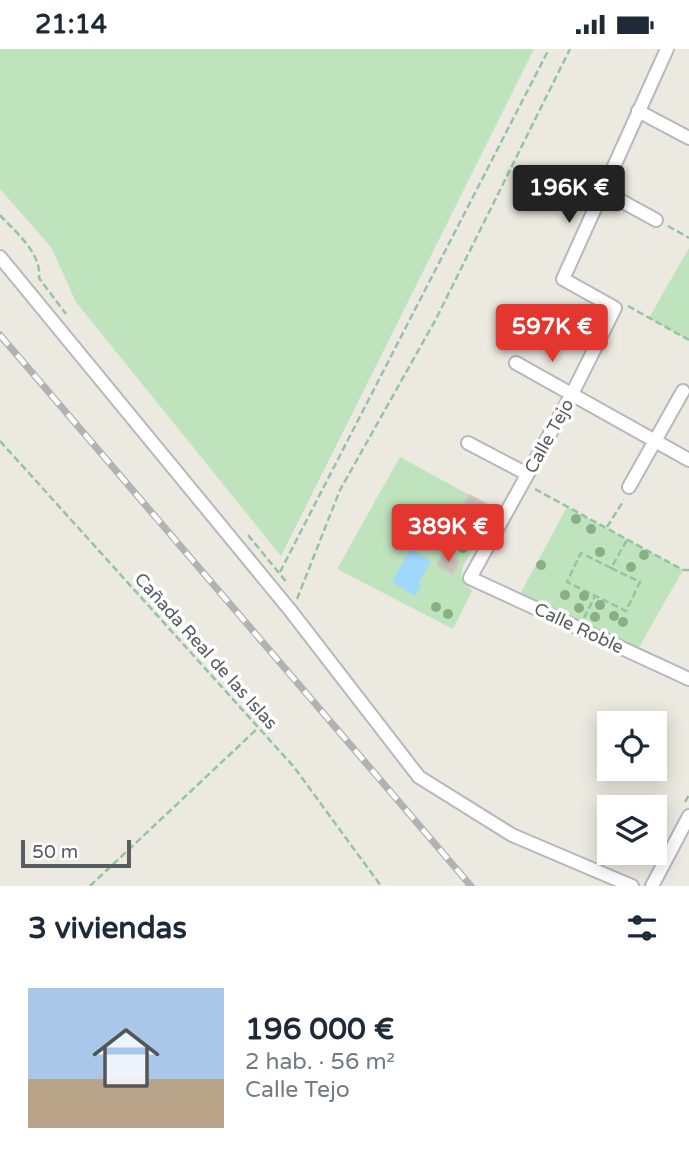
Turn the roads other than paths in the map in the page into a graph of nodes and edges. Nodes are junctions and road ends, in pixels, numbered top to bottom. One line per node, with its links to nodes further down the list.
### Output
1 (667, 49): 2 (street)
2 (638, 111): 3 (street); 4 (street)
3 (689, 138)
4 (603, 191): 5 (street); 9 (street, Calle Tejo)
5 (656, 219)
6 (0, 257): 18 (street)
7 (516, 363): 9 (street)
8 (683, 391): 10 (street)
9 (572, 394): 10 (street); 13 (street, Calle Tejo)
10 (657, 442): 12 (street); 14 (street)
11 (468, 443): 13 (street)
12 (689, 460)
13 (525, 478): 15 (street, Calle Tejo)
14 (629, 487)
15 (470, 578): 16 (street, Calle Roble)
16 (689, 679)
17 (686, 811): 19 (street)
18 (632, 886)
19 (652, 886)

